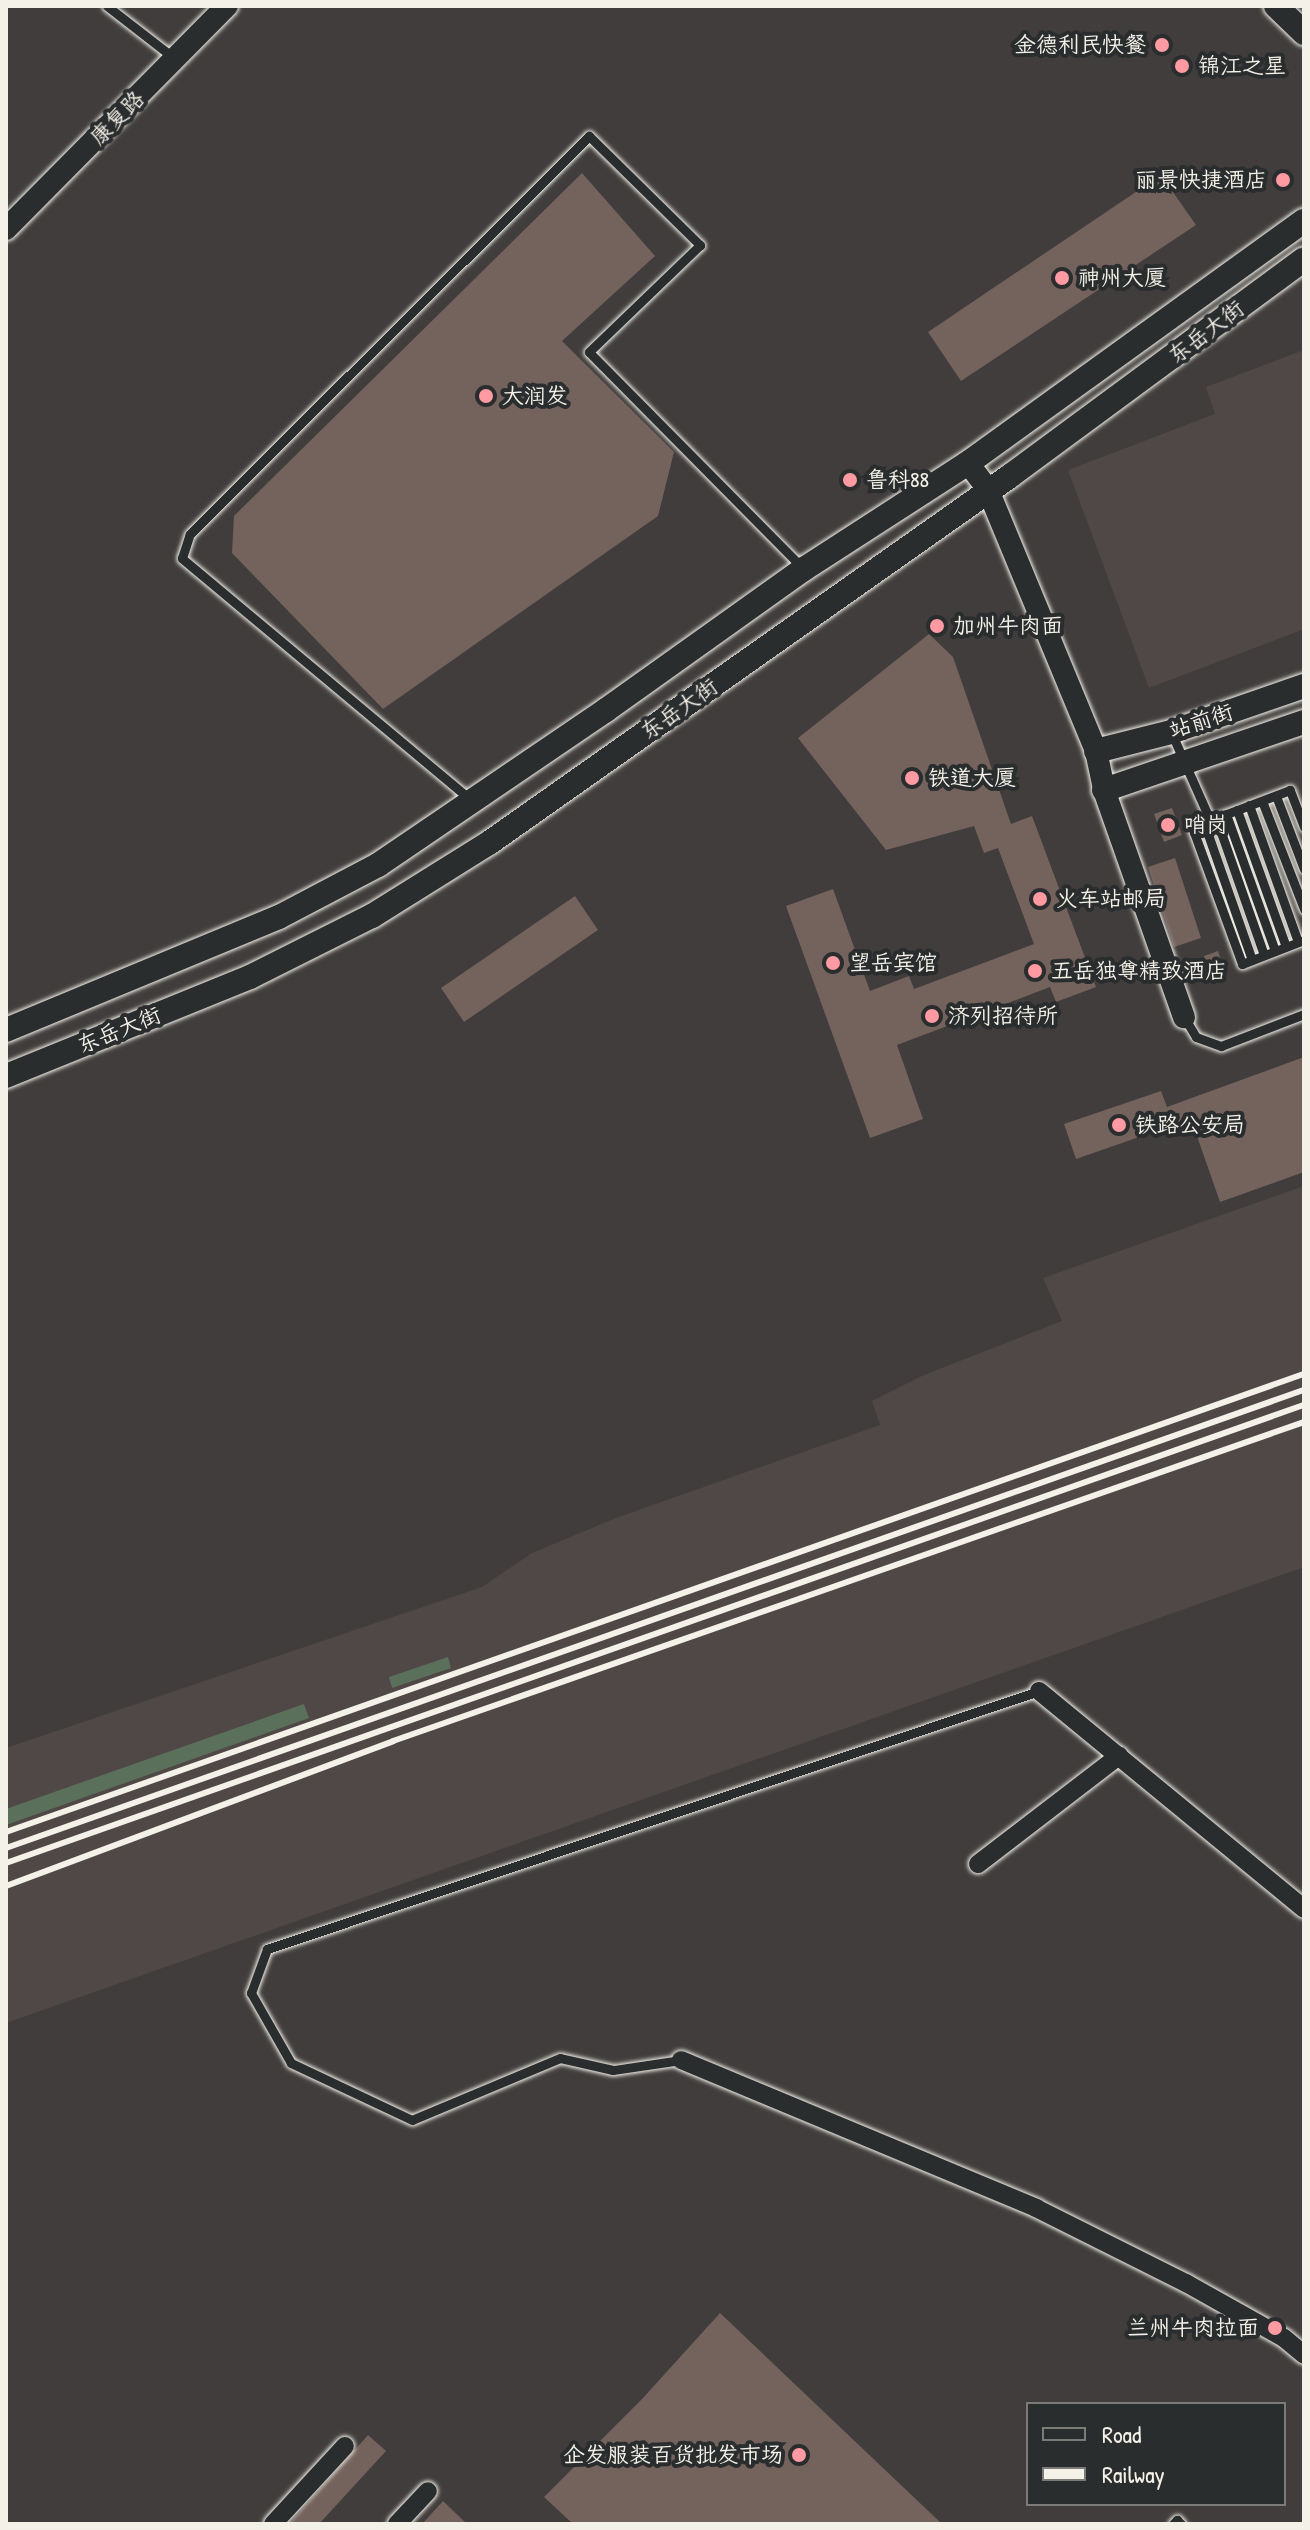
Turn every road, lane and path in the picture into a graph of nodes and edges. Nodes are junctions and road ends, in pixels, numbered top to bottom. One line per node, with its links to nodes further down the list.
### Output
1 (107, 6): 5 (lane)
2 (227, 6): 5 (street, 康复路)
3 (1276, 6): 4 (main road)
4 (1304, 33)
5 (175, 59): 7 (street, 康复路)
6 (1304, 221): 9 (main road, 东岳大街)
7 (6, 229)
8 (1304, 259): 10 (main road, 东岳大街)
9 (968, 463): 10 (street); 11 (main road, 东岳大街)
10 (988, 490): 15 (street); 34 (main road, 东岳大街)
11 (804, 569): 20 (main road, 东岳大街); 20 (lane)
12 (1304, 686): 14 (main road, 站前街)
13 (1304, 722): 16 (main road, 站前街)
14 (1171, 732): 15 (main road, 站前街); 16 (lane)
15 (1096, 751): 17 (street)
16 (1184, 765): 17 (main road, 站前街); 23 (lane)
17 (1104, 790): 32 (street)
18 (1276, 796): 19 (lane); 24 (lane); 25 (lane)
19 (1262, 801): 21 (lane); 26 (lane)
20 (474, 803): 33 (main road, 东岳大街)
21 (1249, 805): 22 (lane); 27 (lane)
22 (1237, 810): 23 (lane); 28 (lane)
23 (1214, 819): 29 (lane); 30 (lane); 30 (lane)
24 (1304, 827)
25 (1304, 869)
26 (1304, 909)
27 (1301, 941): 28 (lane)
28 (1286, 947): 29 (lane)
29 (1275, 951): 30 (lane)
30 (1264, 955)
31 (1304, 1014): 32 (lane)
32 (1184, 1017)
33 (6, 1030)
34 (6, 1076)
35 (1039, 1691): 36 (street); 39 (lane)
36 (1119, 1756): 37 (street); 38 (street)
37 (978, 1864)
38 (1304, 1909)
39 (681, 2060): 40 (street)
40 (1304, 2355)
41 (345, 2446): 43 (street)
42 (428, 2491): 44 (street)
43 (273, 2524)
44 (397, 2524)
45 (1173, 2524): 46 (lane)
46 (1181, 2524)

